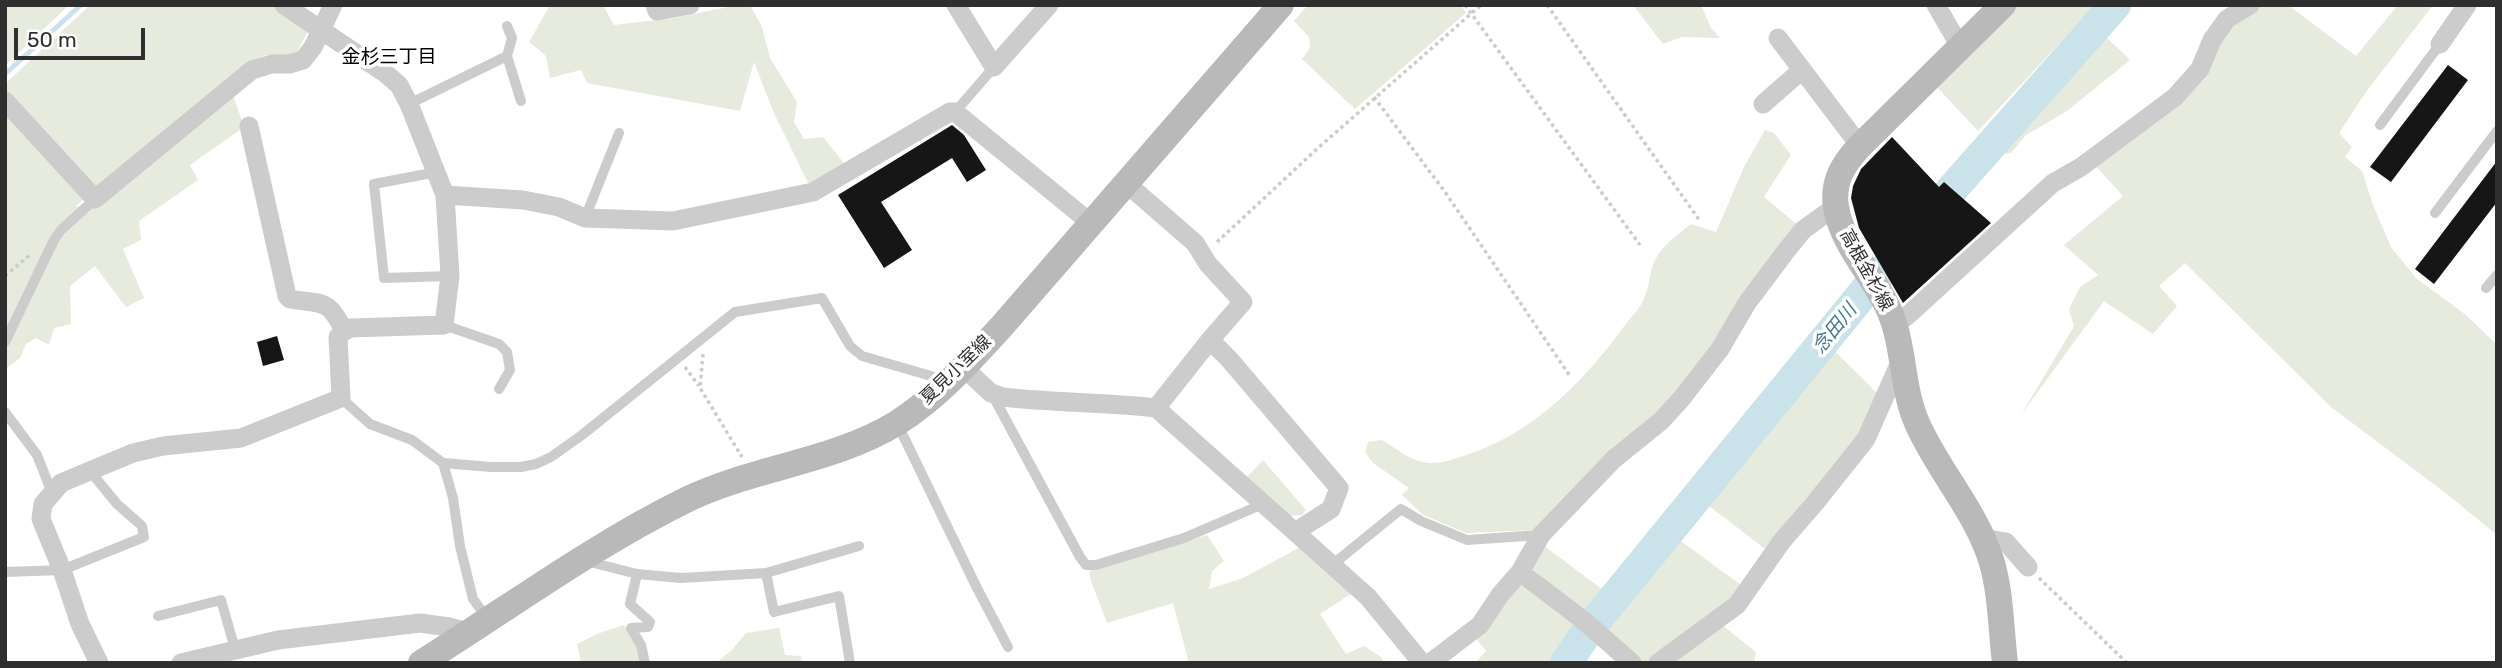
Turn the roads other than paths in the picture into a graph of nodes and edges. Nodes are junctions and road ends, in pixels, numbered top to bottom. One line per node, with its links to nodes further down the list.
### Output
1 (284, 5): 13 (street)
2 (333, 5): 13 (street)
3 (654, 5): 4 (street)
4 (690, 5)
5 (956, 5): 18 (street)
6 (1049, 5): 18 (street)
7 (1281, 5): 31 (main road, 夏見小室線)
8 (1936, 5): 16 (street)
9 (2003, 5): 16 (main road, 高根金杉線)
10 (2250, 5): 41 (street)
11 (2467, 5): 15 (street)
12 (507, 26): 17 (lane)
13 (319, 30): 22 (street); 33 (street)
14 (1778, 38): 19 (street)
15 (2440, 44): 25 (lane)
16 (1961, 48): 29 (main road, 高根金杉線)
17 (507, 56): 21 (lane); 22 (lane)
18 (994, 67): 24 (lane)
19 (1802, 70): 23 (street); 29 (street)
20 (5, 101): 33 (street)
21 (522, 101)
22 (409, 104): 30 (street)
23 (1763, 104)
24 (955, 112): 36 (street); 37 (street)
25 (2380, 124)
26 (249, 126): 43 (street)
27 (2497, 131): 34 (lane)
28 (619, 133): 36 (lane)
29 (1860, 146): 35 (main road, 高根金杉線)
30 (437, 172): 32 (street); 39 (lane)
31 (1127, 184): 37 (main road, 夏見小室線); 44 (street)
32 (445, 195): 36 (street); 39 (street)
33 (95, 199): 45 (lane)
34 (2435, 213)
35 (1838, 214): 41 (main road, 高根金杉線); 59 (street)
36 (585, 218)
37 (1091, 224): 47 (main road, 夏見小室線)
38 (2497, 275): 40 (lane)
39 (450, 276): 42 (street)
40 (2486, 288)
41 (1892, 318): 46 (main road, 高根金杉線)
42 (443, 325): 43 (street); 48 (lane)
43 (344, 331): 50 (street)
44 (1210, 340): 51 (street); 58 (street)
45 (5, 342)
46 (1900, 360): 60 (main road, 高根金杉線); 82 (street)
47 (957, 375): 49 (street); 53 (main road, 夏見小室線); 54 (lane)
48 (499, 389)
49 (992, 394): 51 (street); 57 (lane)
50 (341, 398): 54 (lane); 55 (street)
51 (1156, 408): 57 (street)
52 (5, 412): 56 (lane)
53 (897, 423): 62 (main road, 夏見小室線); 72 (lane)
54 (443, 463): 71 (lane)
55 (90, 471): 56 (street); 65 (lane)
56 (52, 493): 65 (street)
57 (1263, 504): 58 (street)
58 (1295, 532): 63 (street)
59 (1541, 536): 63 (lane); 68 (street)
60 (1982, 538): 64 (street); 83 (main road, 高根金杉線)
61 (859, 546): 67 (lane)
62 (582, 560): 69 (lane); 71 (main road, 夏見小室線)
63 (1332, 565): 79 (street)
64 (2028, 567)
65 (62, 570): 66 (lane); 74 (street)
66 (5, 572)
67 (766, 572): 69 (lane); 78 (lane)
68 (1520, 572): 80 (street); 81 (street)
69 (637, 574): 77 (lane)
70 (158, 616): 73 (lane)
71 (478, 626): 73 (street); 76 (main road, 夏見小室線)
72 (1008, 647)
73 (235, 649): 75 (street)
74 (99, 663)
75 (181, 663)
76 (421, 663)
77 (645, 663)
78 (850, 663)
79 (1422, 663)
80 (1430, 663)
81 (1632, 663)
82 (1658, 663)
83 (2005, 663)

